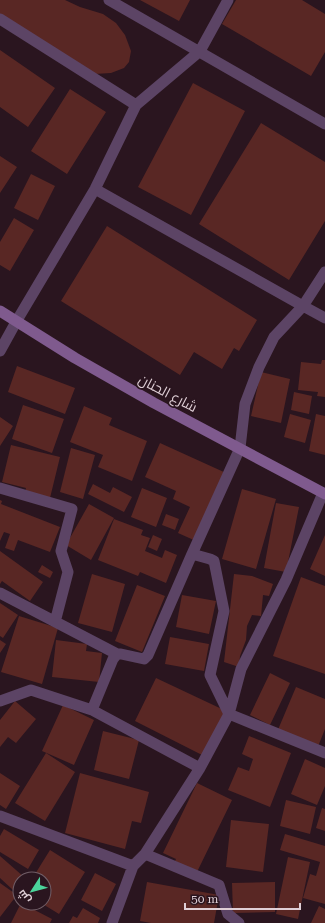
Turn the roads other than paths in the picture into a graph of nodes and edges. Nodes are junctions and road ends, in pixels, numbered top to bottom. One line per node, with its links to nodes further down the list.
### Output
1 (109, 0): 4 (street)
2 (228, 0): 4 (street)
3 (0, 19): 5 (street)
4 (200, 51): 5 (street); 6 (street)
5 (136, 105): 7 (street)
6 (325, 124)
7 (96, 189): 9 (street); 12 (street)
8 (325, 272): 9 (street)
9 (303, 306): 11 (street); 14 (street)
10 (0, 311): 12 (main road, شارع الحنان)
11 (325, 318)
12 (16, 322): 13 (street); 14 (main road, شارع الحنان)
13 (0, 352)
14 (240, 448): 16 (main road, شارع الحنان); 17 (street)
15 (0, 488): 19 (street)
16 (324, 494): 23 (street)
17 (192, 554): 20 (street); 23 (street)
18 (0, 593): 19 (street)
19 (55, 622): 20 (street)
20 (117, 654): 22 (street)
21 (0, 701): 22 (street)
22 (92, 710): 25 (street)
23 (230, 714): 24 (street); 25 (street)
24 (325, 753)
25 (200, 768): 27 (street)
26 (1, 820): 28 (street)
27 (145, 854): 28 (street); 30 (street)
28 (133, 866): 29 (street)
29 (112, 923)
30 (239, 923)

